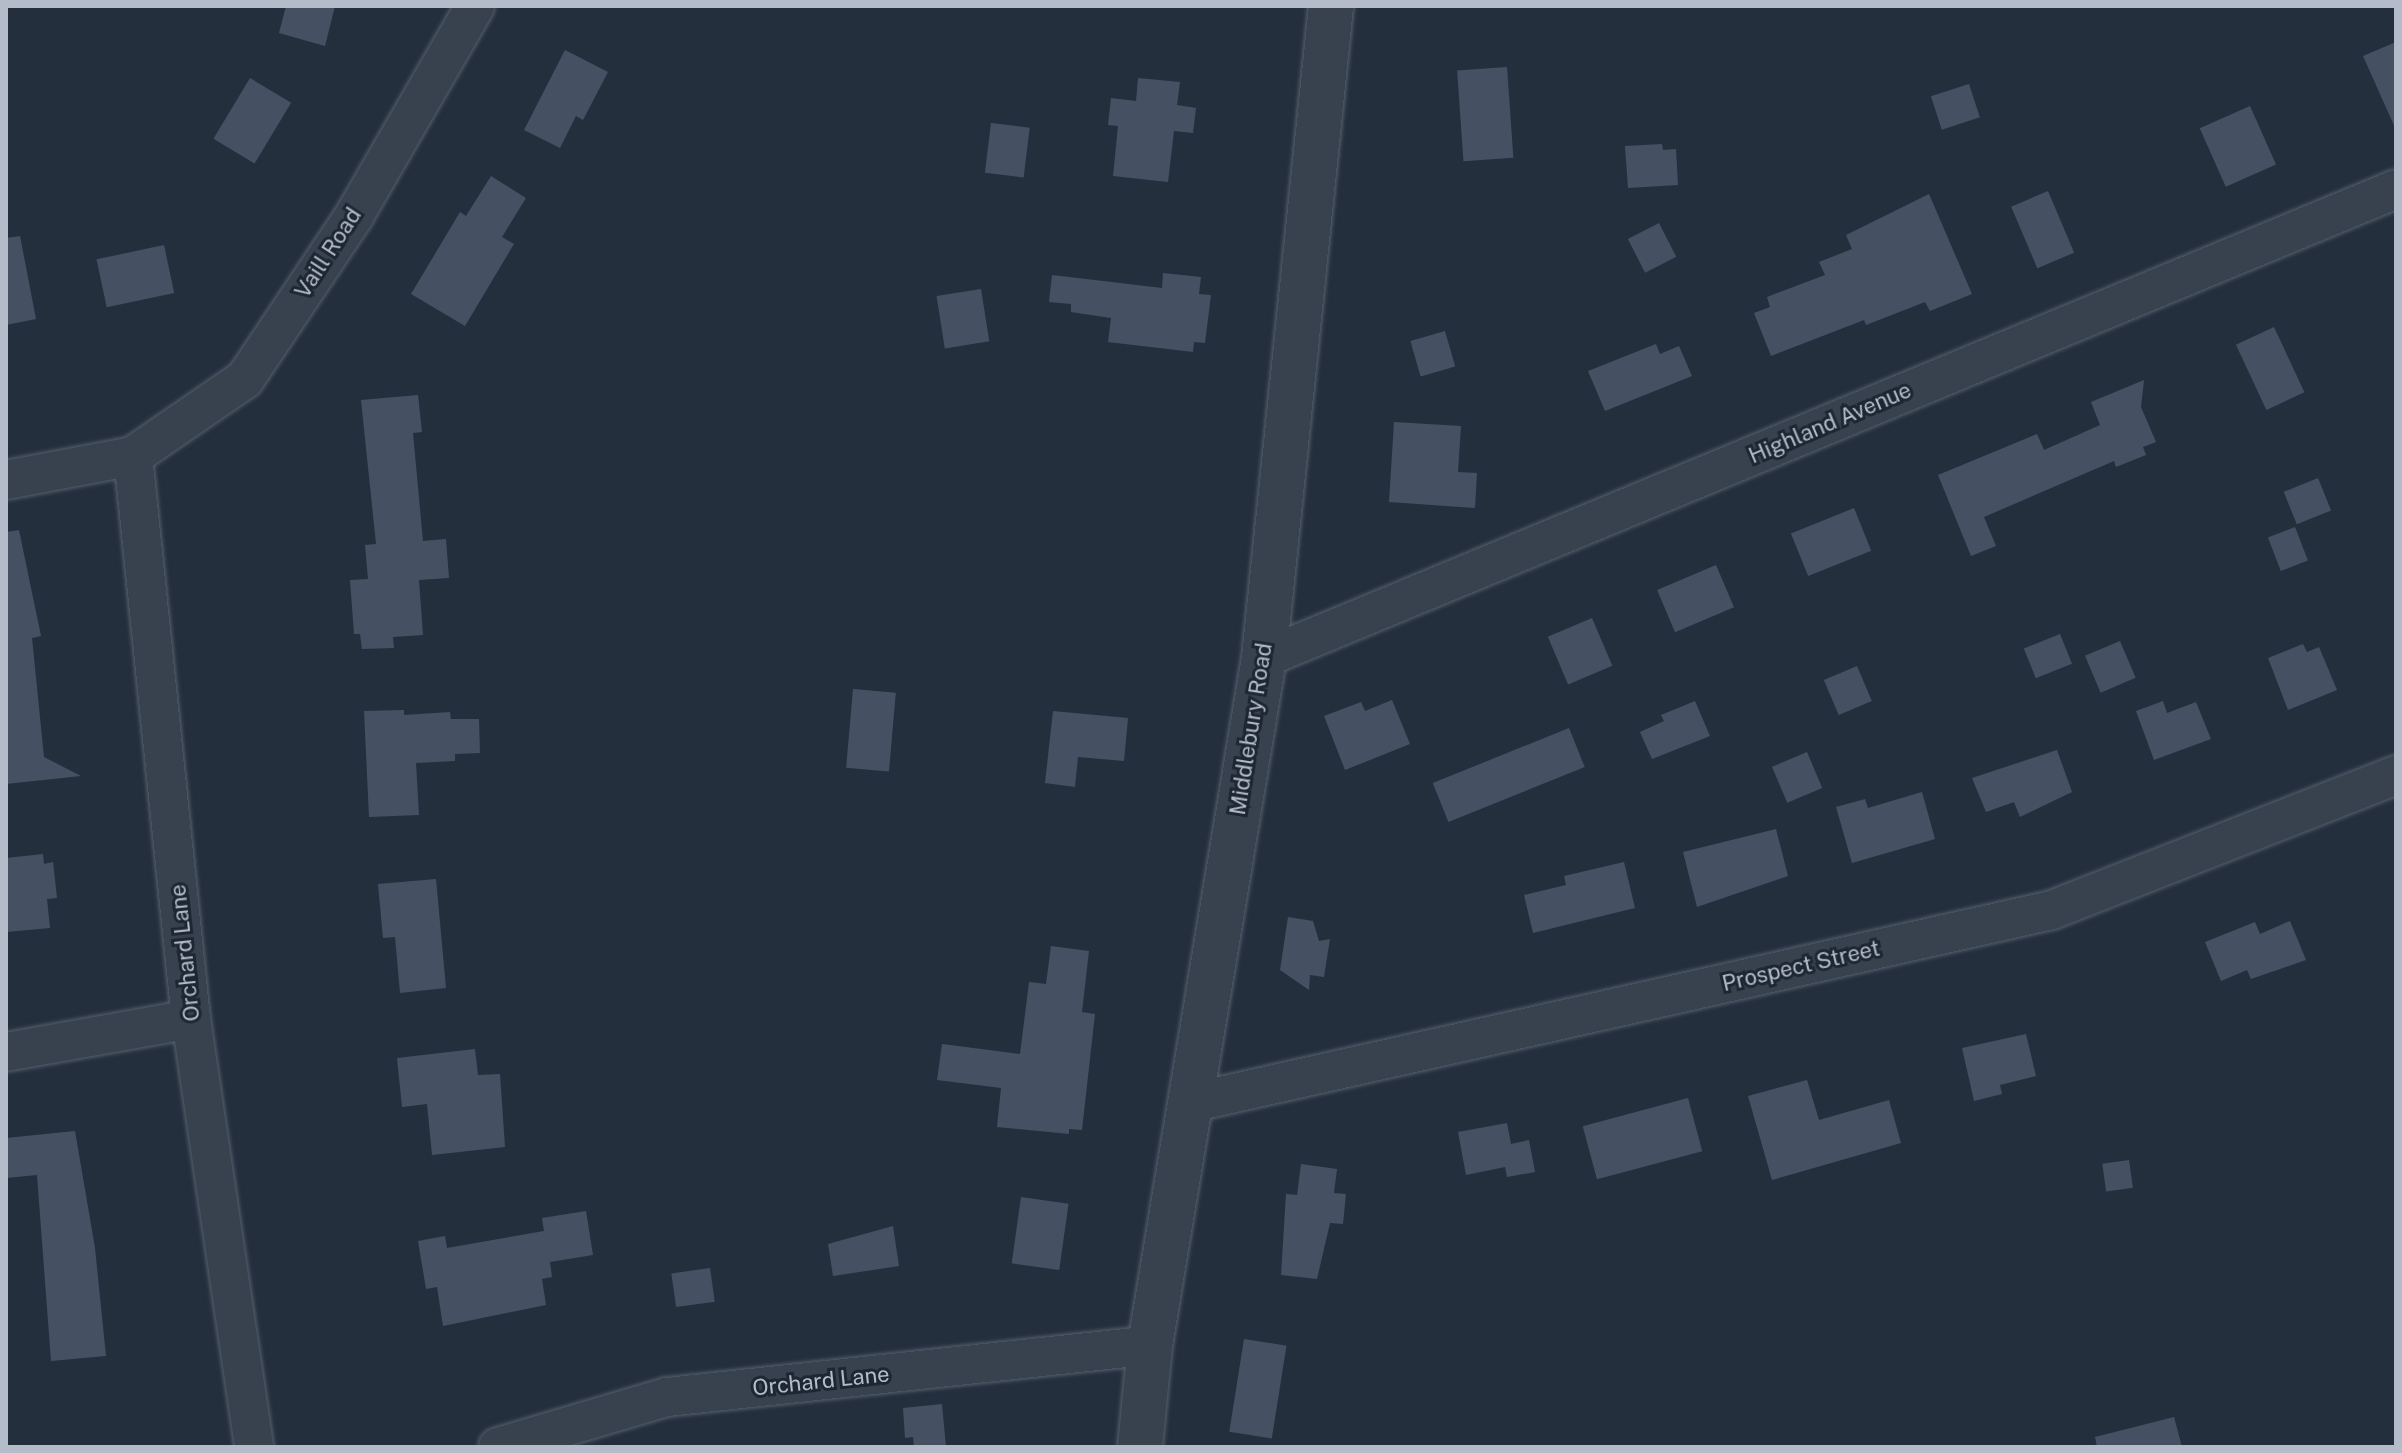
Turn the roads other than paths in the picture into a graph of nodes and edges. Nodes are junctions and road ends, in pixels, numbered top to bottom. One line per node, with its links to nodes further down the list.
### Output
1 (475, 6): 4 (street, Vaill Road)
2 (1331, 6): 6 (street, Middlebury Road)
3 (2396, 189): 6 (street, Highland Avenue)
4 (133, 456): 5 (street); 8 (street, Orchard Lane)
5 (6, 480)
6 (1264, 658): 10 (street, Middlebury Road)
7 (2396, 775): 10 (street, Prospect Street)
8 (191, 1019): 9 (street); 12 (street, Orchard Lane)
9 (6, 1052)
10 (1190, 1103): 11 (street, Middlebury Road)
11 (1150, 1345): 13 (street, Orchard Lane); 14 (street, Middlebury Road)
12 (254, 1447)
13 (498, 1447)
14 (1140, 1447)

